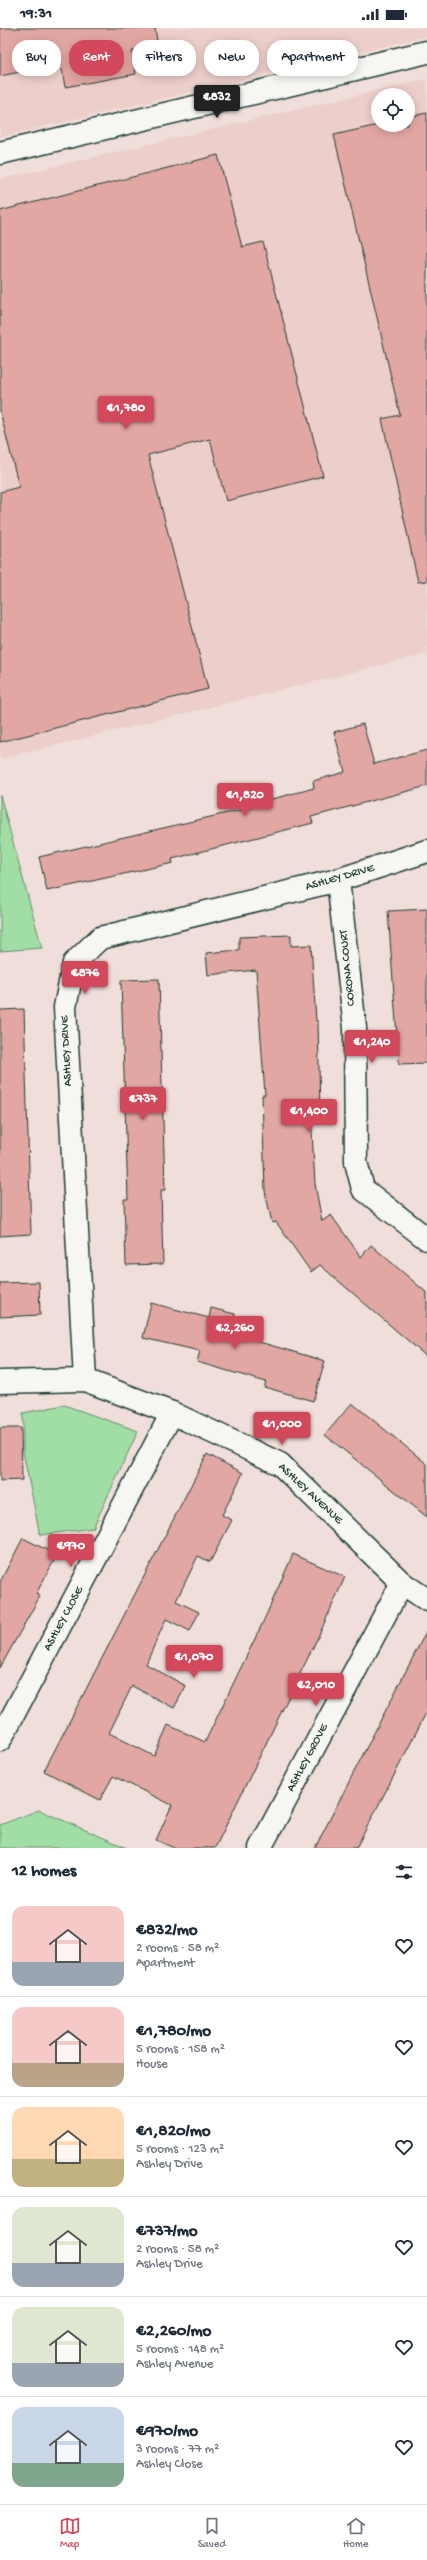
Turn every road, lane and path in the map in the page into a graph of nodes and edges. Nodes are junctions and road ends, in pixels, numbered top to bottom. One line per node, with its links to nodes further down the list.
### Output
1 (427, 52): 2 (street)
2 (0, 153)
3 (427, 851): 4 (street, ASHLEY DRIVE)
4 (338, 880): 5 (street, CORONA COURT); 6 (street, ASHLEY DRIVE)
5 (427, 1239)
6 (85, 1380): 7 (street); 8 (street, ASHLEY AVENUE)
7 (0, 1382)
8 (172, 1413): 9 (street, ASHLEY AVENUE); 11 (street, ASHLEY CLOSE)
9 (402, 1583): 10 (street, ASHLEY AVENUE); 12 (street, ASHLEY GROVE)
10 (427, 1600)
11 (0, 1740)
12 (260, 1848)

